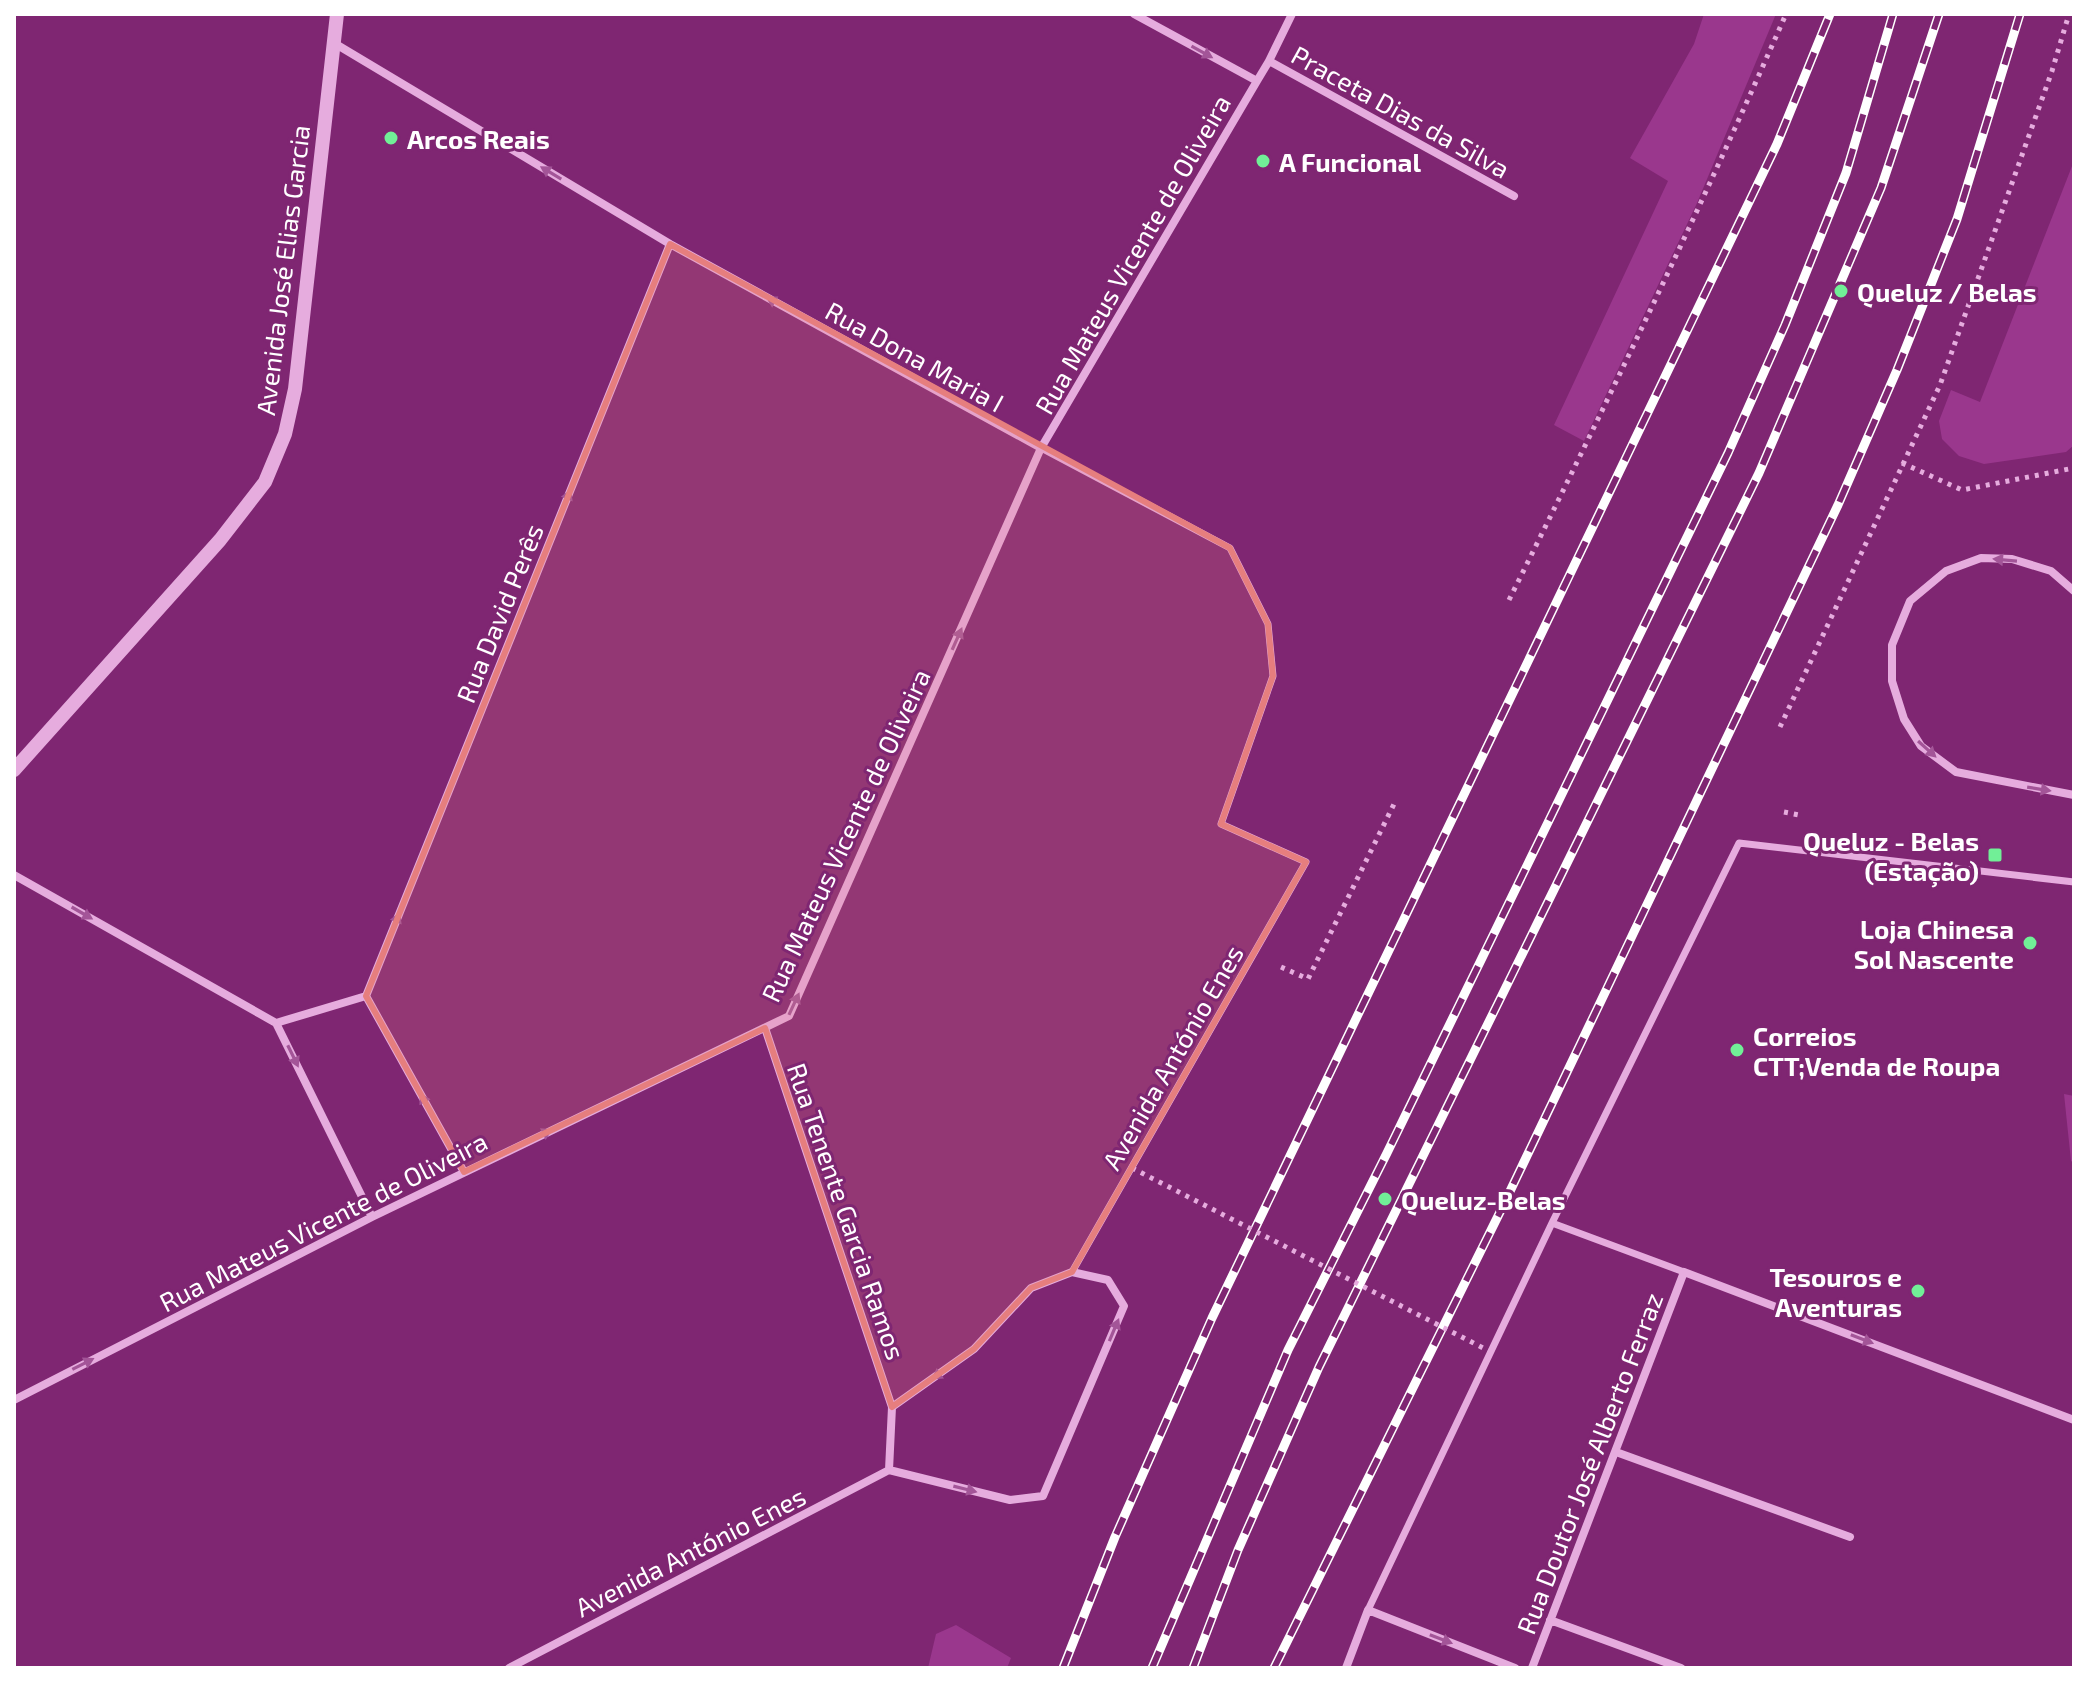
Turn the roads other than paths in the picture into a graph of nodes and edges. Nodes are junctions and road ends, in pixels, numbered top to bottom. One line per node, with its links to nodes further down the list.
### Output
1 (337, 14): 4 (street, Avenida José Elias Garcia)
2 (1134, 14): 6 (street, one-way to 6)
3 (1292, 14): 5 (street, Rua Mateus Vicente de Oliveira)
4 (334, 43): 8 (street, Rua Dona Maria I, one-way to 4); 11 (street, Avenida José Elias Garcia)
5 (1269, 61): 6 (street, Rua Mateus Vicente de Oliveira); 7 (street, Praceta Dias da Silva)
6 (1257, 81): 9 (street, Rua Mateus Vicente de Oliveira)
7 (1514, 196)
8 (670, 244): 9 (street, Rua Dona Maria I, one-way to 8); 16 (street, Rua David Perês, one-way to 8)
9 (1041, 448): 13 (street, Rua Dona Maria I); 18 (street, Rua Mateus Vicente de Oliveira, one-way to 9)
10 (2074, 591): 12 (street, one-way to 12)
11 (14, 770)
12 (2074, 795)
13 (1306, 862): 22 (street, Avenida António Enes)
14 (14, 875): 17 (street, one-way to 17)
15 (2074, 882): 21 (street)
16 (366, 996): 17 (street); 19 (street, one-way to 16)
17 (276, 1023): 20 (street, one-way to 20)
18 (765, 1028): 19 (street, Rua Mateus Vicente de Oliveira, one-way to 18); 25 (street, Rua Tenente Garcia Ramos)
19 (464, 1172): 20 (street, Rua Mateus Vicente de Oliveira)
20 (372, 1217): 24 (street, Rua Mateus Vicente de Oliveira, one-way to 20)
21 (1552, 1223): 23 (street); 30 (street)
22 (1072, 1272): 25 (street, one-way to 25); 28 (street, one-way to 22)
23 (1684, 1272): 26 (street, one-way to 26); 27 (street, Rua Doutor José Alberto Ferraz)
24 (14, 1400)
25 (892, 1407): 28 (street)
26 (2074, 1420)
27 (1616, 1452): 29 (street); 31 (street, Rua Doutor José Alberto Ferraz)
28 (889, 1470): 32 (street, Avenida António Enes)
29 (1850, 1537)
30 (1368, 1610): 33 (street); 34 (street, Rua Doutor José Alberto Ferraz, one-way to 34)
31 (1550, 1620): 35 (street, Rua Doutor José Alberto Ferraz); 36 (street)
32 (509, 1668)
33 (1346, 1668)
34 (1515, 1668)
35 (1532, 1668)
36 (1681, 1668)

